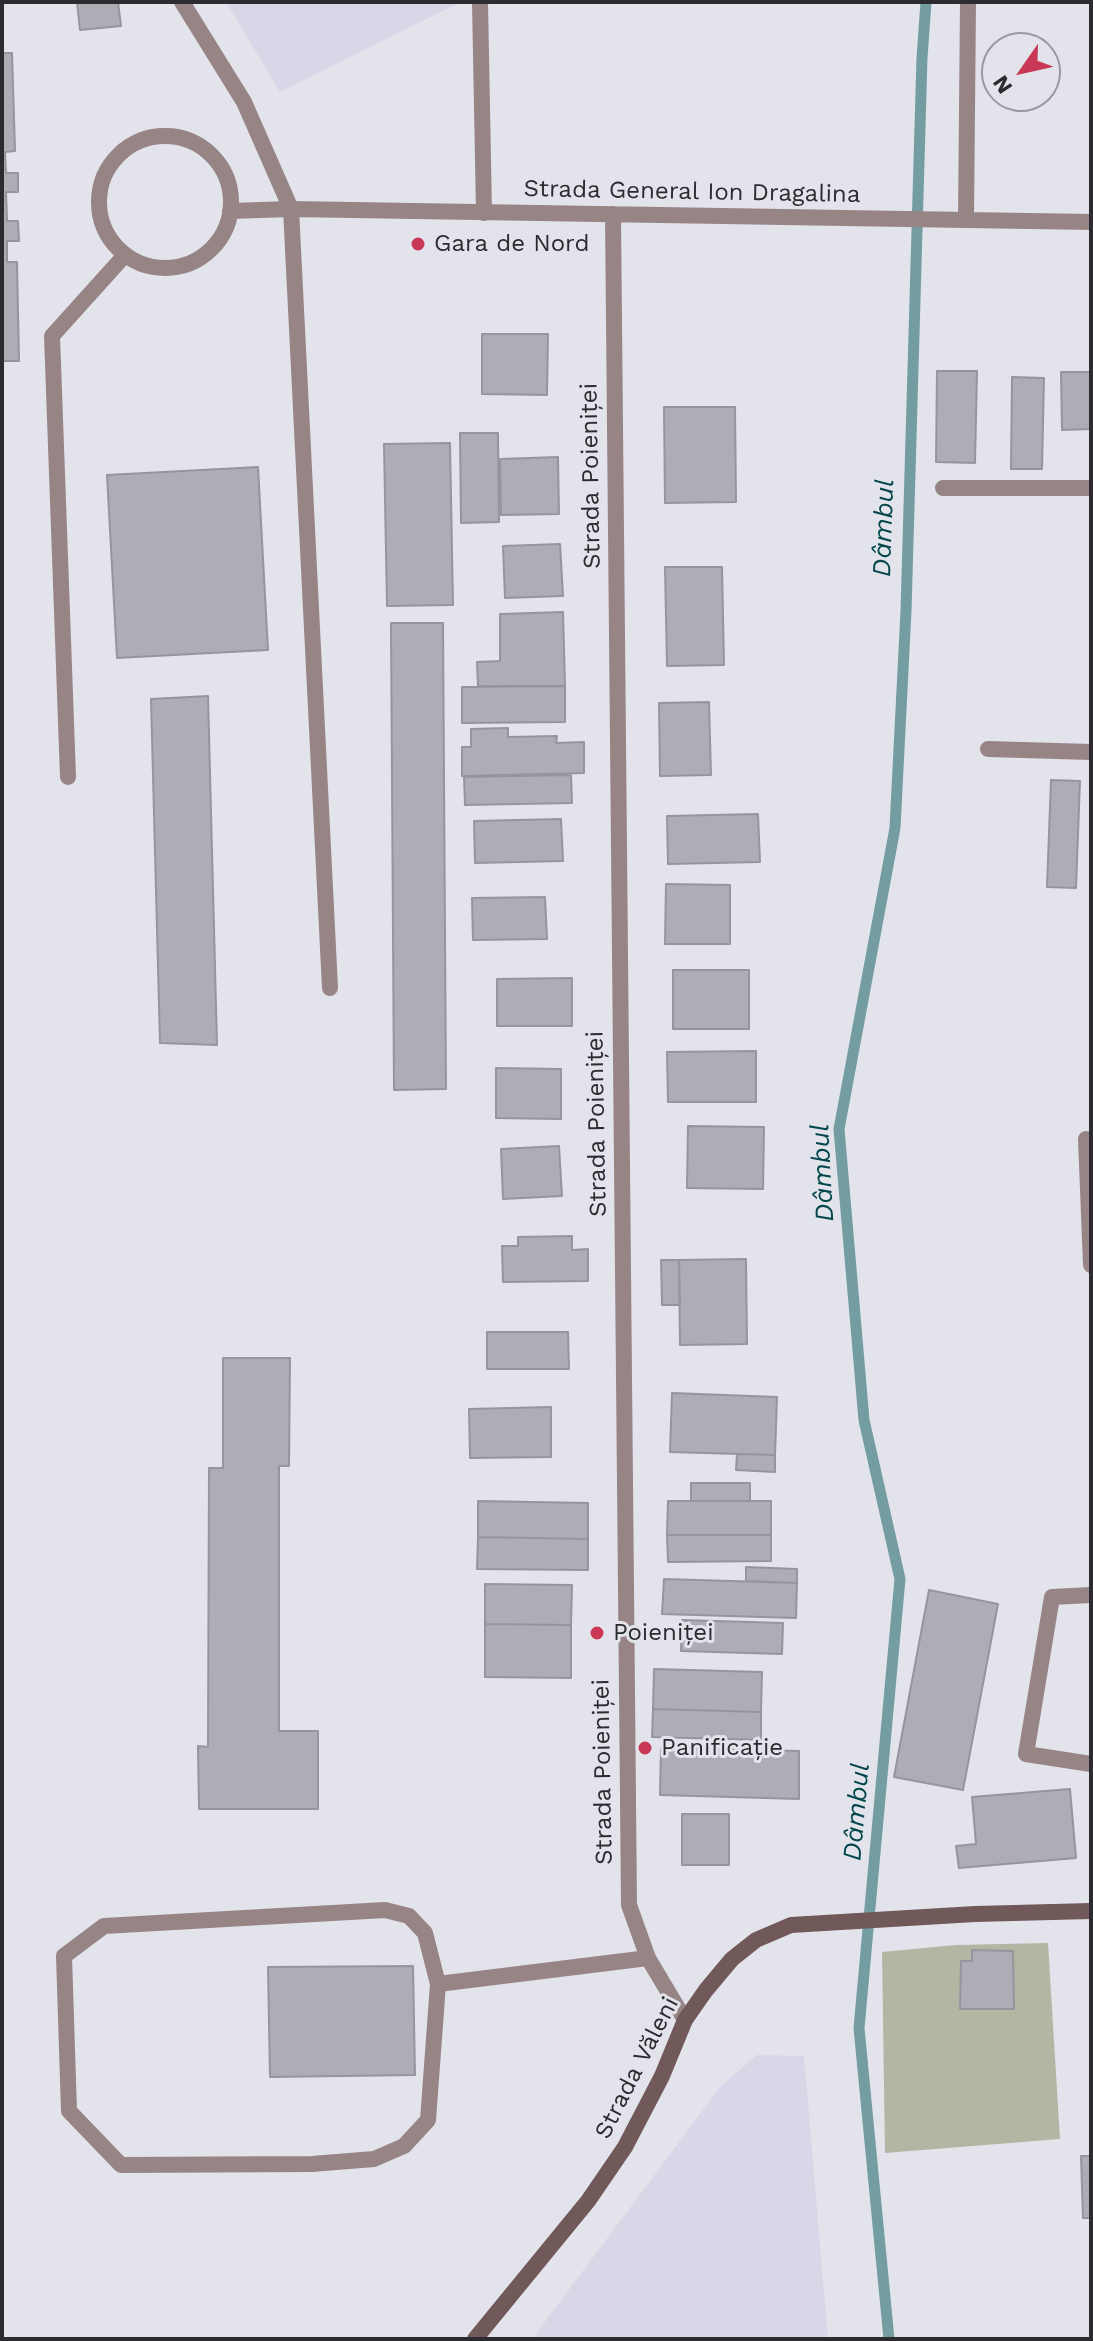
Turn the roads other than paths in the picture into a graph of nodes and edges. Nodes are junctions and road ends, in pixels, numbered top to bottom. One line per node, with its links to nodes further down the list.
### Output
1 (182, 2): 4 (street)
2 (480, 2): 6 (street)
3 (968, 2): 8 (street)
4 (291, 209): 5 (street, Strada General Ion Dragalina); 6 (street, Strada General Ion Dragalina); 16 (street)
5 (230, 211): 10 (street); 10 (street)
6 (484, 213): 7 (street, Strada General Ion Dragalina)
7 (613, 214): 8 (street, Strada General Ion Dragalina); 22 (street, Strada Poieniței)
8 (966, 220): 9 (street, Strada General Ion Dragalina)
9 (1091, 222)
10 (125, 255): 15 (street)
11 (943, 488): 12 (street)
12 (1091, 488)
13 (988, 749): 14 (street)
14 (1091, 752)
15 (68, 777)
16 (330, 988)
17 (1086, 1139): 18 (street)
18 (1091, 1265)
19 (1091, 1595): 20 (street)
20 (1091, 1764)
21 (1091, 1911): 24 (main road, Strada Văleni)
22 (648, 1958): 23 (street); 24 (street, Strada Poieniței)
23 (438, 1984): 23 (street)
24 (685, 2020): 25 (main road, Strada Văleni)
25 (475, 2339)

